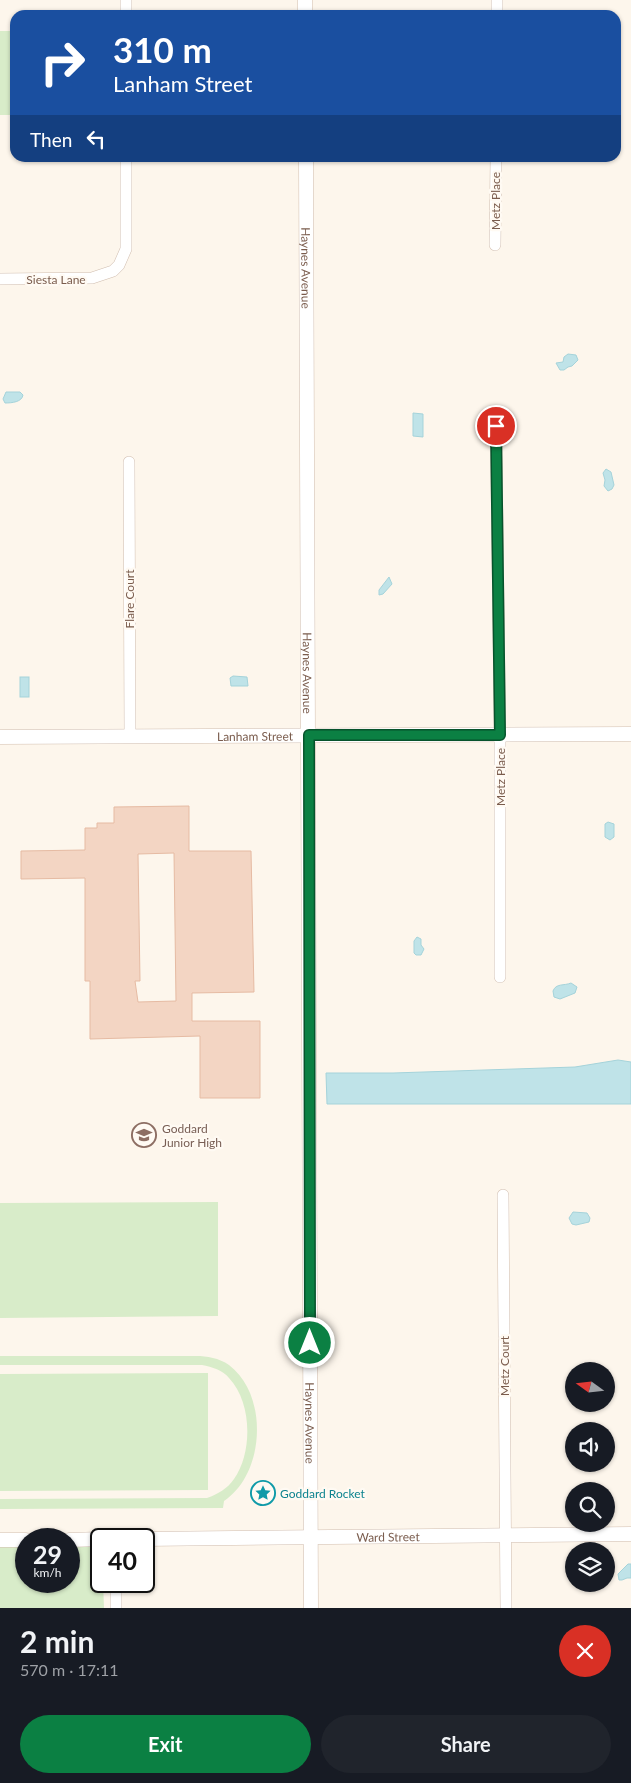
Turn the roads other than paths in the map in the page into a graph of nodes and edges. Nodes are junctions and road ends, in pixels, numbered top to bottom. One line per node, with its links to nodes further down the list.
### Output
1 (126, 162): 5 (street, Siesta Lane)
2 (306, 162): 9 (street, Haynes Avenue)
3 (496, 162): 4 (street, Metz Place)
4 (495, 245)
5 (0, 279)
6 (496, 426): 10 (street, Metz Place)
7 (128, 462): 11 (street, Flare Court)
8 (631, 734): 10 (street, Lanham Street)
9 (309, 735): 10 (street, Lanham Street); 11 (street, Lanham Street); 17 (street, Haynes Avenue)
10 (500, 735): 13 (street, Metz Place)
11 (130, 736): 12 (street, Lanham Street)
12 (0, 737)
13 (500, 977)
14 (503, 1195): 16 (street, Metz Court)
15 (631, 1534): 16 (street, Ward Street)
16 (505, 1536): 17 (street, Ward Street); 24 (street, Metz Court)
17 (311, 1537): 18 (street, Ward Street); 23 (street, Haynes Avenue)
18 (155, 1539)
19 (0, 1540): 20 (street)
20 (15, 1540)
21 (116, 1593): 22 (street)
22 (116, 1608)
23 (311, 1608)
24 (506, 1608)

